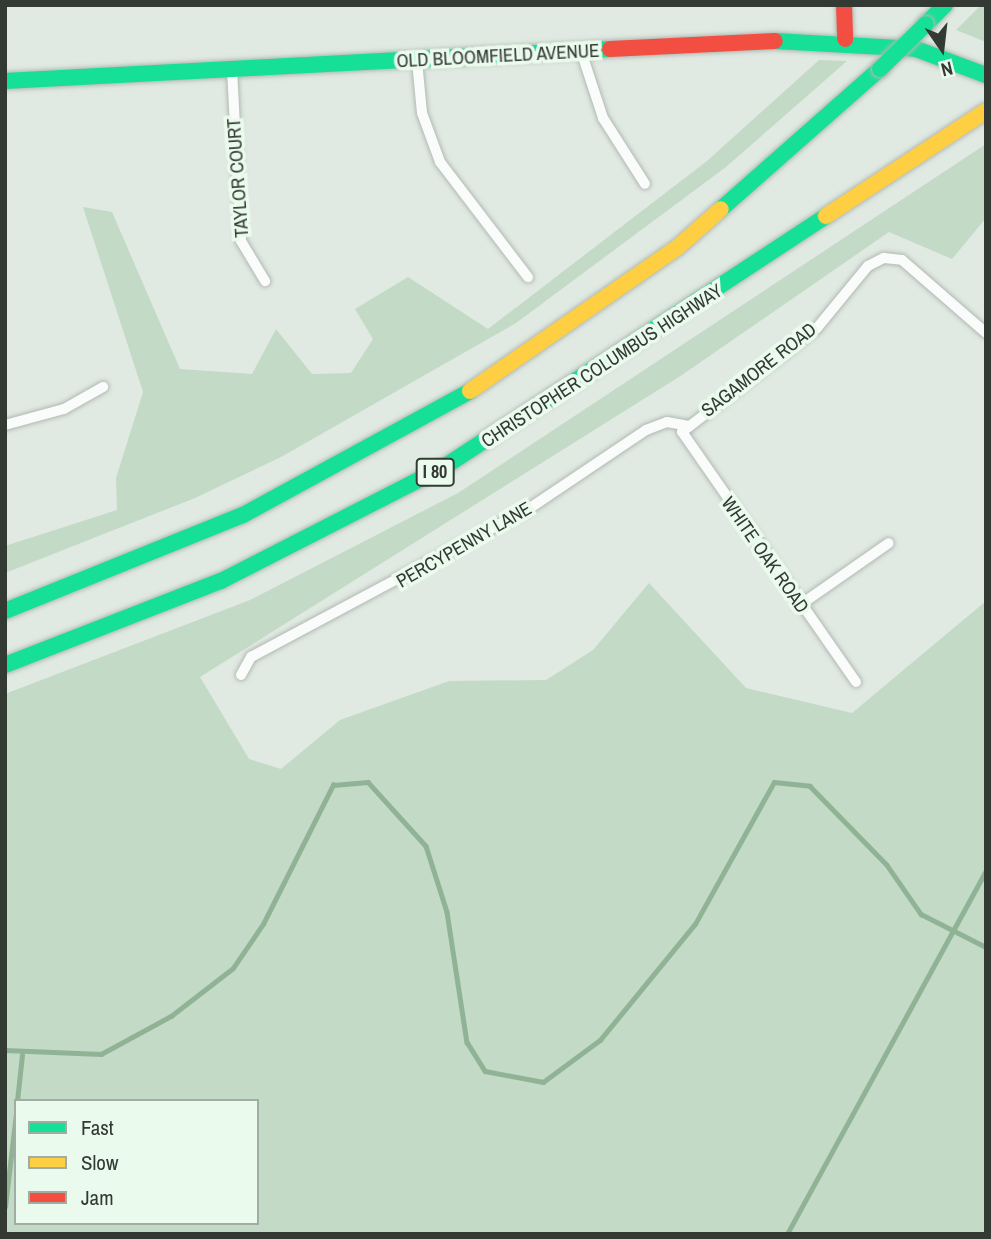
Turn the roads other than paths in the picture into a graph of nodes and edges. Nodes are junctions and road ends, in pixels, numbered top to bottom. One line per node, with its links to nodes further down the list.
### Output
1 (844, 5): 3 (main road)
2 (945, 5): 19 (main road, I 80, bridge)
3 (845, 39): 4 (main road, OLD BLOOMFIELD AVENUE); 7 (main road, OLD BLOOMFIELD AVENUE)
4 (581, 51): 5 (main road, OLD BLOOMFIELD AVENUE); 10 (street)
5 (417, 61): 6 (main road, OLD BLOOMFIELD AVENUE); 11 (street)
6 (232, 69): 8 (main road, OLD BLOOMFIELD AVENUE); 12 (street, TAYLOR COURT)
7 (986, 75)
8 (5, 81)
9 (986, 111): 20 (main road, CHRISTOPHER COLUMBUS HIGHWAY / I 80)
10 (645, 184)
11 (528, 277)
12 (265, 281)
13 (986, 333): 16 (street, SAGAMORE ROAD)
14 (103, 387): 15 (street)
15 (5, 425)
16 (689, 426): 18 (street, WHITE OAK ROAD); 21 (street, PERCYPENNY LANE)
17 (889, 543): 18 (street)
18 (800, 604): 22 (street, WHITE OAK ROAD)
19 (5, 611)
20 (5, 665)
21 (241, 676)
22 (856, 682)

